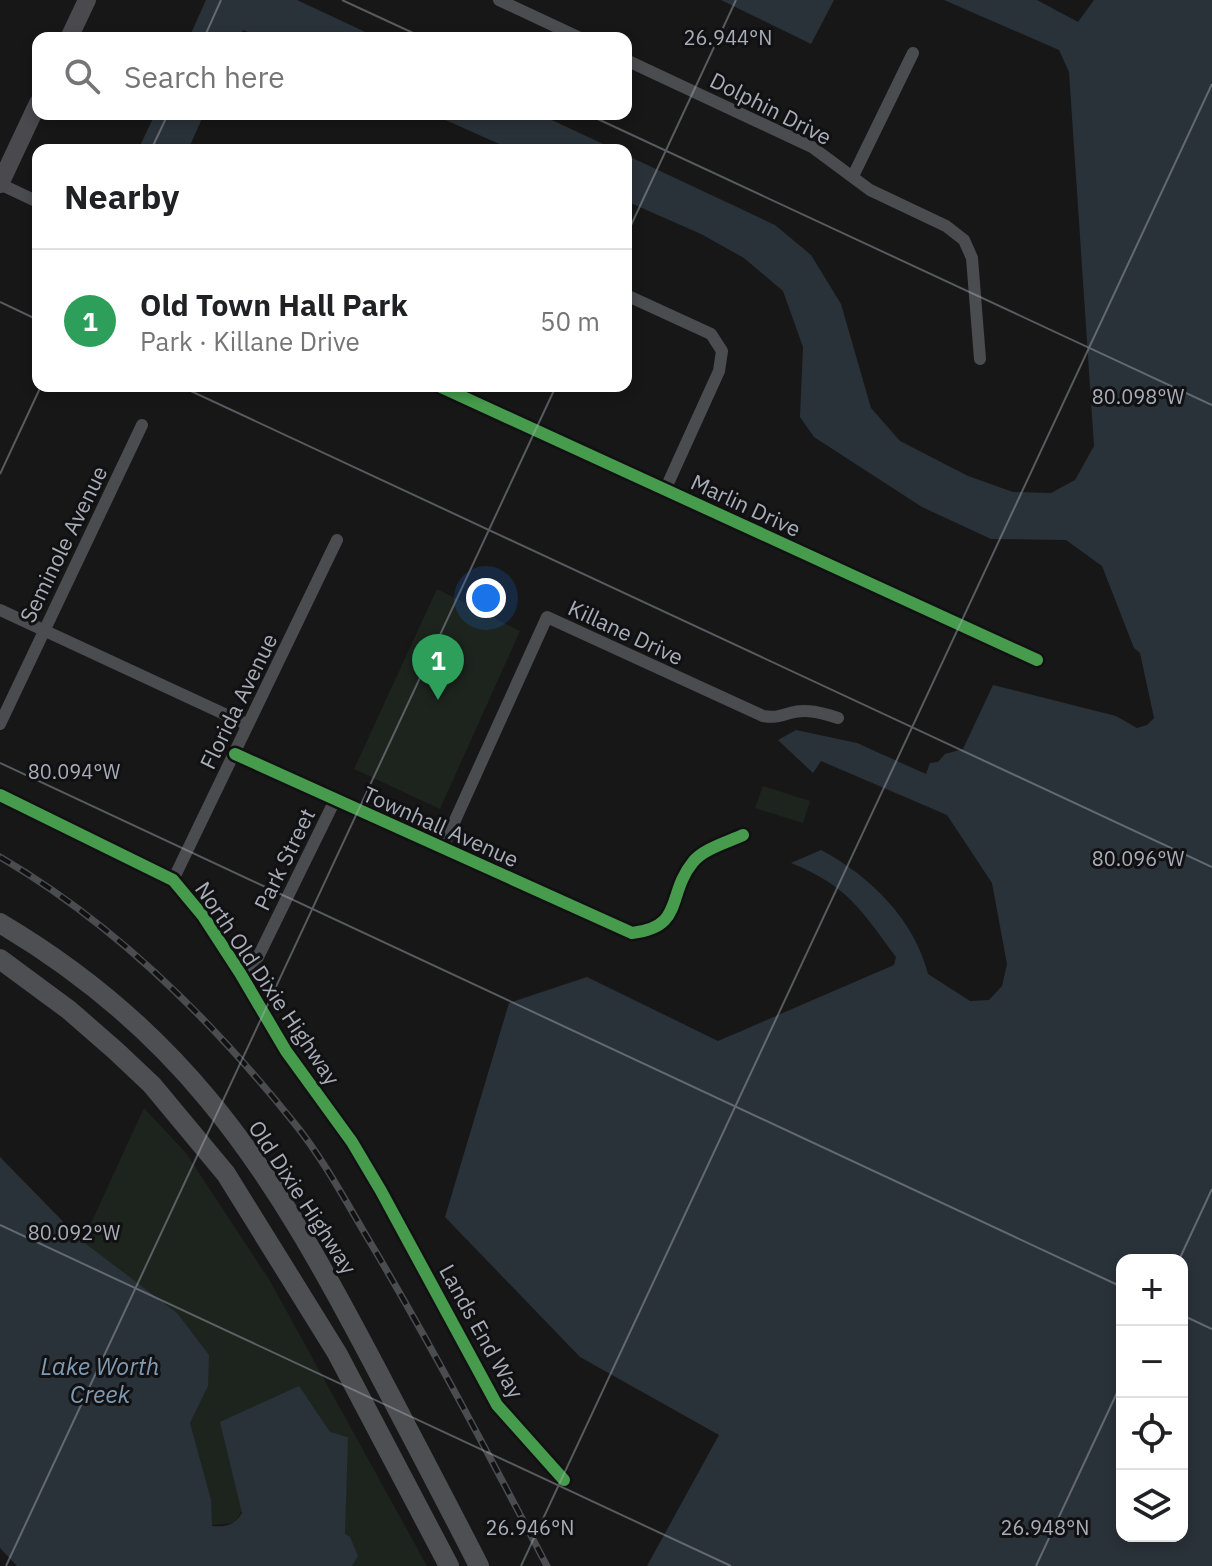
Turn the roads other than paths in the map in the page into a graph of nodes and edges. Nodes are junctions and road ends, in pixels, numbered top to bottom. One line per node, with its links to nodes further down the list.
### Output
1 (499, 0): 4 (street)
2 (84, 1): 3 (street)
3 (71, 32)
4 (567, 32)
5 (913, 53): 8 (street)
6 (632, 63): 8 (street, Dolphin Drive)
7 (32, 116): 9 (street)
8 (853, 176): 12 (street, Dolphin Drive)
9 (0, 184): 10 (street)
10 (32, 199)
11 (632, 298): 15 (street)
12 (980, 359)
13 (452, 392): 15 (street, Marlin Drive)
14 (142, 425): 18 (street, Seminole Avenue)
15 (665, 490): 19 (street, Marlin Drive)
16 (337, 540): 22 (street, Florida Avenue)
17 (0, 610): 18 (street)
18 (43, 631): 21 (street, Seminole Avenue); 22 (street)
19 (1037, 660)
20 (838, 718): 27 (street, Killane Drive)
21 (0, 724)
22 (248, 725): 23 (street, Florida Avenue)
23 (235, 754): 25 (street, Townhall Avenue); 28 (street, Florida Avenue)
24 (0, 795): 28 (street, North Old Dixie Highway)
25 (335, 800): 27 (street, Townhall Avenue); 31 (street, Park Street)
26 (743, 835): 27 (street, Townhall Avenue)
27 (442, 849)
28 (173, 880): 31 (street, North Old Dixie Highway)
29 (0, 923): 35 (main road, Old Dixie Highway)
30 (0, 959): 34 (main road)
31 (240, 973): 32 (street, North Old Dixie Highway)
32 (381, 1191): 33 (street, Lands End Way)
33 (564, 1480)
34 (449, 1566)
35 (479, 1566)

